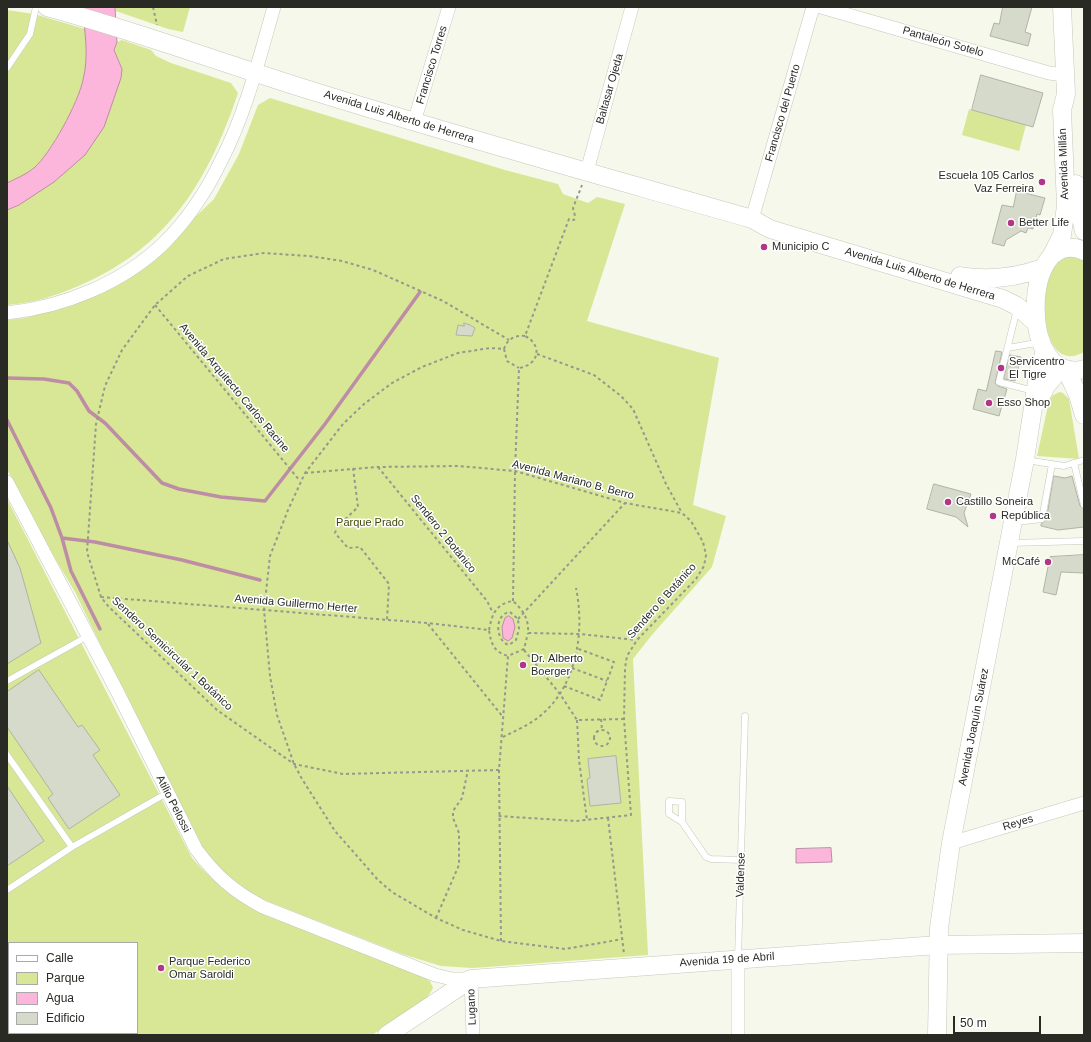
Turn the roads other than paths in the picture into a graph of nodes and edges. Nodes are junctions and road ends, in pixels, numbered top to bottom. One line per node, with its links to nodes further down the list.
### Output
1 (36, 7): 9 (lane)
2 (47, 7): 10 (street, Avenida Luis Alberto de Herrera)
3 (274, 7): 10 (street)
4 (449, 7): 13 (street, Francisco Torres)
5 (632, 7): 14 (street, Baltasar Ojeda)
6 (813, 7): 15 (street, Francisco del Puerto)
7 (821, 7): 11 (street, Pantaleón Sotelo)
8 (1062, 7): 11 (street, Avenida Millán)
9 (7, 68)
10 (254, 73): 13 (street, Avenida Luis Alberto de Herrera); 20 (street)
11 (1065, 75): 12 (street, Avenida Millán)
12 (1066, 94): 16 (street, Avenida Millán); 18 (street, Avenida Millán)
13 (414, 122): 14 (street, Avenida Luis Alberto de Herrera)
14 (587, 171): 15 (street, Avenida Luis Alberto de Herrera)
15 (752, 219): 18 (street, Avenida Luis Alberto de Herrera); 19 (street, Avenida Luis Alberto de Herrera)
16 (1084, 231)
17 (1084, 251): 18 (street, Avenida Luis Alberto de Herrera)
18 (1047, 261): 21 (street, Avenida Millán)
19 (1018, 306): 21 (street, Avenida Luis Alberto de Herrera); 23 (lane)
20 (7, 313)
21 (1036, 323): 22 (street, Avenida Millán)
22 (1043, 347): 23 (lane); 24 (street); 26 (street, Avenida Joaquín Suárez)
23 (1008, 348): 26 (lane)
24 (1064, 368): 25 (street); 27 (street); 28 (street, Avenida Joaquín Suárez)
25 (1084, 369)
26 (1035, 391): 28 (street, Avenida Joaquín Suárez)
27 (1084, 415)
28 (1031, 422): 29 (street, Avenida Joaquín Suárez)
29 (1025, 459): 32 (lane); 35 (street, Avenida Joaquín Suárez)
30 (1084, 460): 31 (lane)
31 (1074, 463): 32 (lane); 34 (lane)
32 (1052, 464): 35 (lane)
33 (7, 482): 38 (street, Atilio Pelossi)
34 (1084, 505)
35 (1013, 522): 37 (street, Avenida Joaquín Suárez)
36 (1084, 541): 37 (lane)
37 (1009, 543): 45 (street, Avenida Joaquín Suárez)
38 (88, 636): 39 (lane); 42 (street, Atilio Pelossi)
39 (7, 681)
40 (745, 716): 47 (lane, Valdense)
41 (7, 755): 46 (lane)
42 (167, 793): 46 (lane); 52 (street, Atilio Pelossi)
43 (1084, 803): 45 (street, Reyes)
44 (682, 822): 47 (lane)
45 (951, 843): 50 (street, Avenida Joaquín Suárez)
46 (72, 847): 48 (lane)
47 (742, 860): 51 (lane, Valdense)
48 (7, 890)
49 (1084, 943): 50 (street, Avenida 19 de Abril)
50 (938, 945): 51 (street, Avenida 19 de Abril); 56 (street, Avenida Joaquín Suárez)
51 (738, 959): 52 (street, Avenida 19 de Abril); 55 (street, Valdense)
52 (471, 979): 53 (street, Avenida 19 de Abril); 54 (street, Lugano)
53 (387, 1035)
54 (473, 1035)
55 (738, 1035)
56 (938, 1035)

